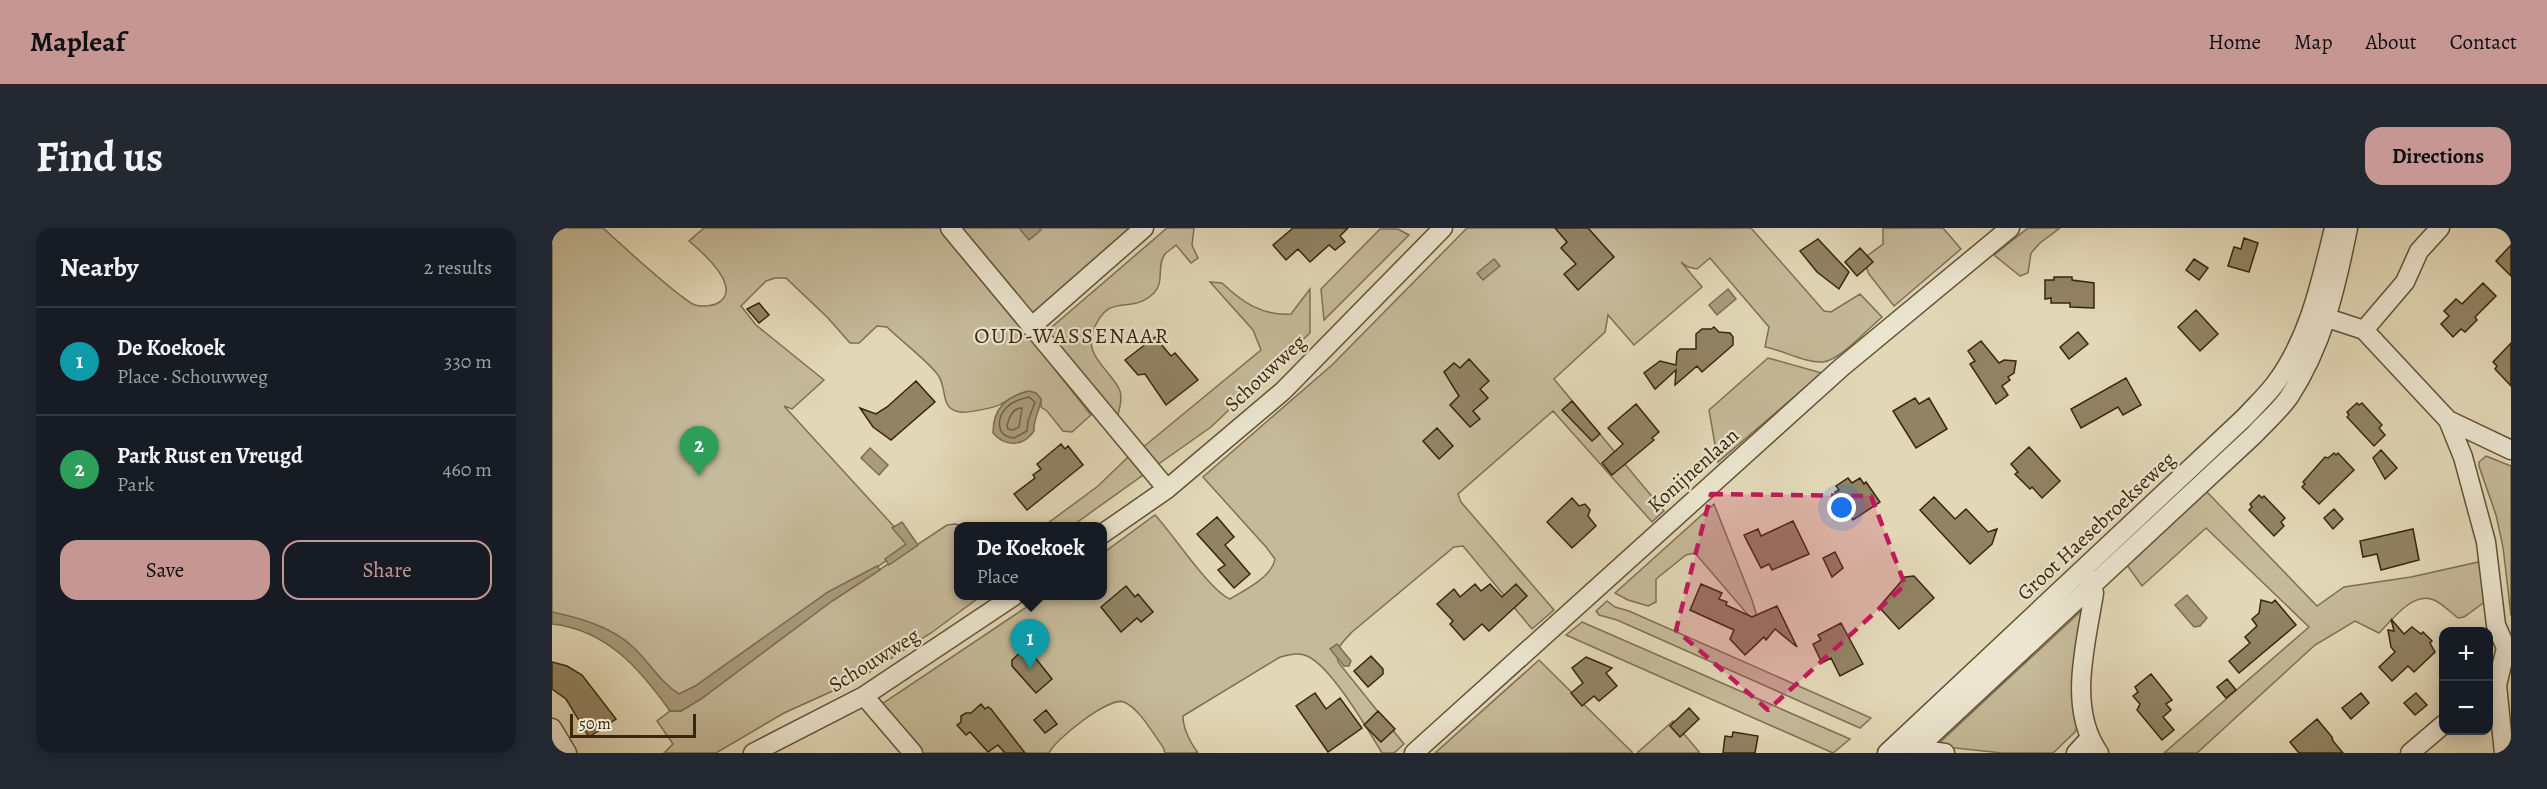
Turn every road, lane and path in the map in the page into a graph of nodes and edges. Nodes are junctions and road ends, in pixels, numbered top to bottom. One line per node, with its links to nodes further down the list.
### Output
1 (950, 228): 9 (street)
2 (1144, 228): 9 (street)
3 (1443, 228): 13 (street, Schouwweg)
4 (2010, 228): 27 (street, Konijnenlaan)
5 (2334, 228): 8 (street)
6 (2348, 228): 8 (street)
7 (2440, 228): 10 (street)
8 (2319, 315): 10 (street); 15 (street, Groot Haesebroekseweg)
9 (1031, 327): 13 (street)
10 (2364, 330): 11 (street)
11 (2448, 420): 12 (street); 17 (street)
12 (2511, 450)
13 (1167, 489): 14 (street, Schouwweg)
14 (1107, 531)
15 (2087, 577): 22 (street); 23 (street, Groot Haesebroekseweg)
16 (1008, 600): 19 (street, Schouwweg)
17 (2509, 648): 18 (street)
18 (2493, 688): 31 (street)
19 (864, 696): 25 (street, Schouwweg); 26 (street)
20 (552, 728): 24 (street)
21 (2439, 728): 30 (street)
22 (2094, 746): 29 (street)
23 (1903, 750): 28 (street)
24 (567, 753)
25 (753, 753)
26 (913, 753)
27 (1414, 753)
28 (1945, 753)
29 (2076, 753)
30 (2410, 753)
31 (2504, 753)

